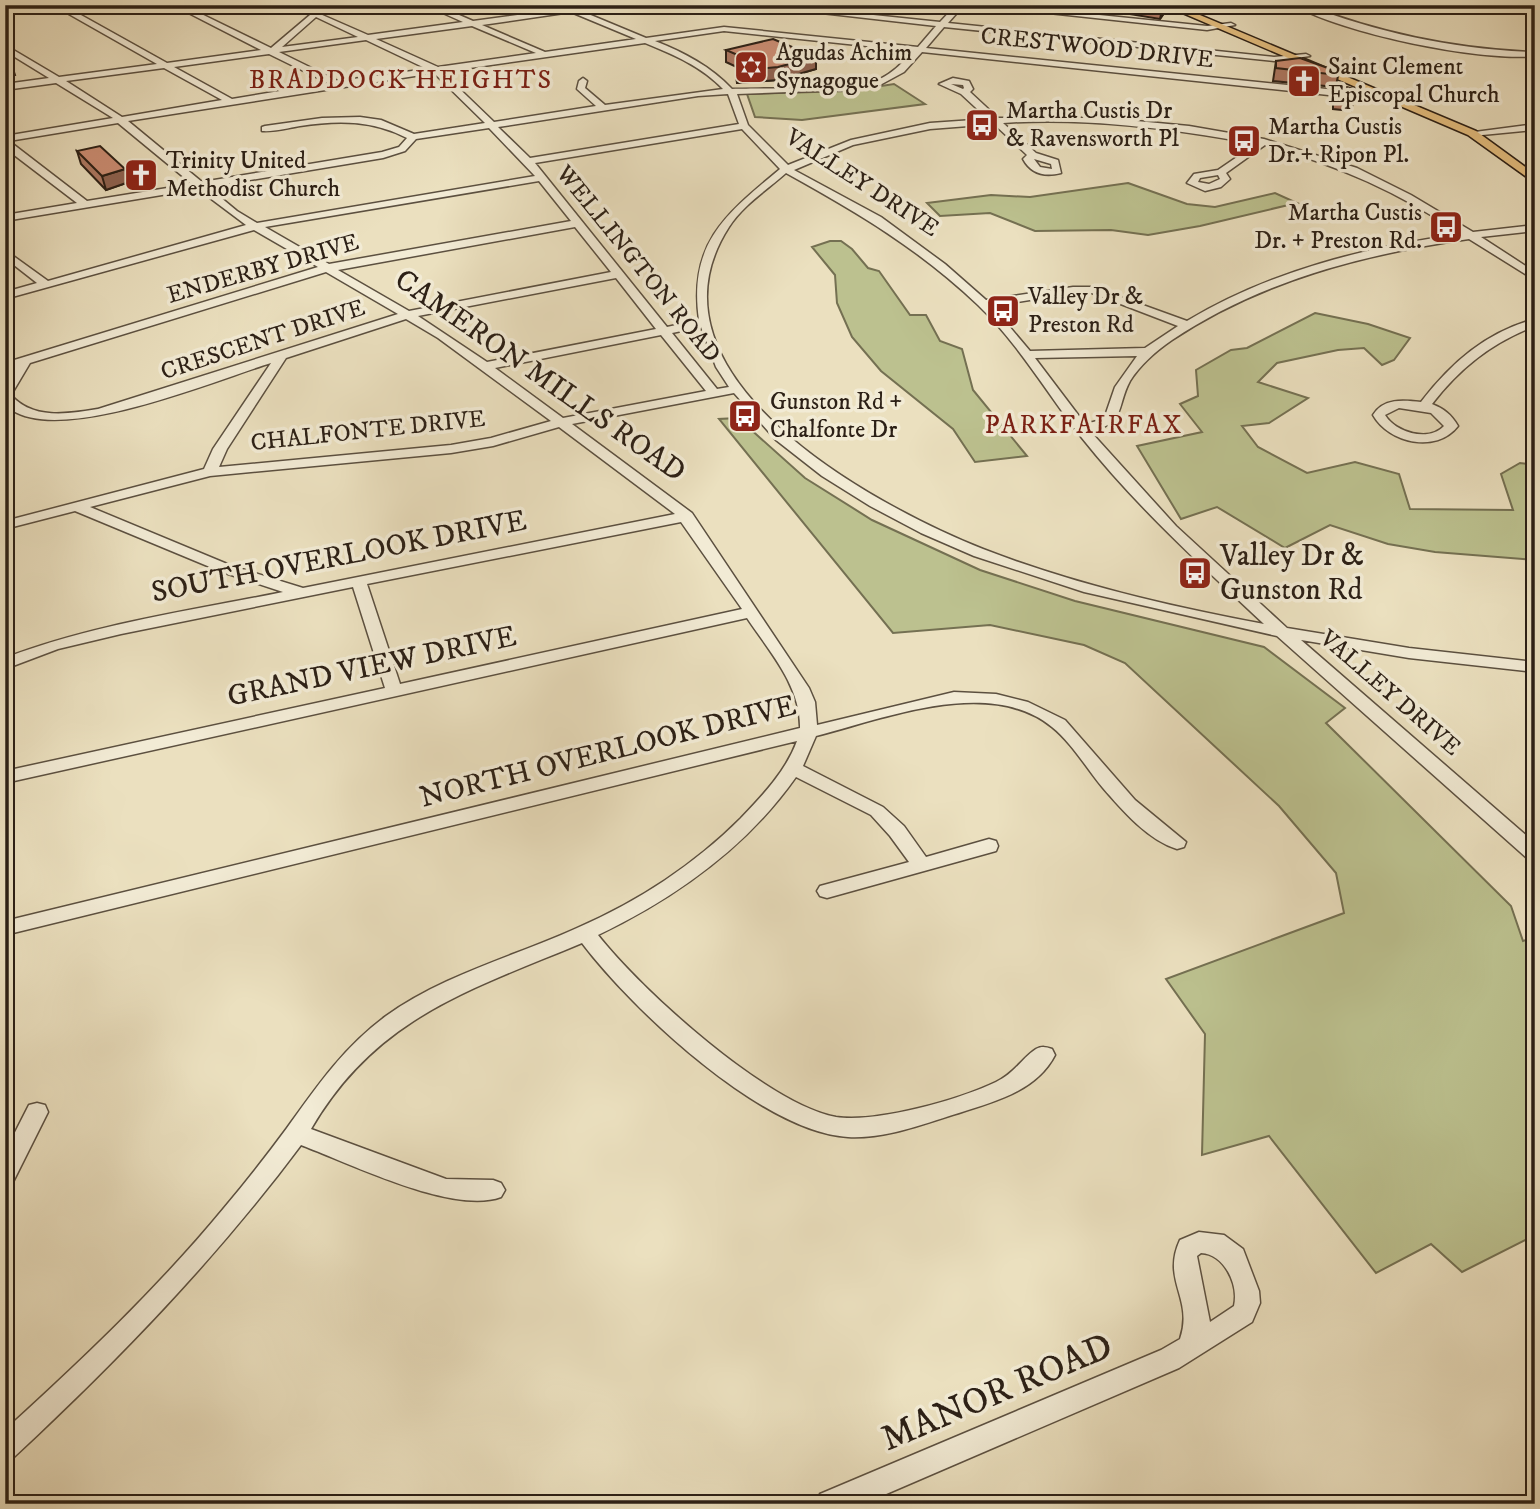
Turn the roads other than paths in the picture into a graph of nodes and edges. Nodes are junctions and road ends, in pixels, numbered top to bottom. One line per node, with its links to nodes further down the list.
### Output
1 (57, 5): 28 (street)
2 (177, 5): 23 (street)
3 (295, 5): 15 (street)
4 (324, 5): 15 (street)
5 (429, 5): 16 (street)
6 (560, 5): 14 (street)
7 (608, 5): 14 (street)
8 (754, 5): 17 (street)
9 (960, 5): 17 (street)
10 (977, 5): 18 (street)
11 (1168, 5): 18 (main road)
12 (1182, 5): 18 (main road)
13 (1298, 5): 24 (street)
14 (572, 10): 16 (street); 20 (street)
15 (315, 14): 19 (street); 23 (street)
16 (472, 23): 19 (street); 25 (street)
17 (943, 25): 22 (street); 27 (street)
18 (1225, 26): 27 (main road)
19 (367, 38): 23 (street); 30 (street)
20 (646, 40): 22 (street, CRESTWOOD DRIVE); 25 (street, CRESTWOOD DRIVE); 35 (street)
21 (5, 47): 31 (street, CAMERON MILLS ROAD)
22 (920, 49): 35 (street); 38 (street, CRESTWOOD DRIVE)
23 (272, 50): 28 (street); 33 (street)
24 (1475, 51): 26 (street); 29 (street)
25 (544, 54): 30 (street, CRESTWOOD DRIVE)
26 (1534, 54): 29 (street)
27 (1300, 57): 37 (main road); 38 (main road)
28 (165, 64): 31 (street); 39 (street)
29 (1529, 64)
30 (435, 69): 33 (street, CRESTWOOD DRIVE); 43 (street, WELLINGTON ROAD)
31 (56, 79): 34 (street); 41 (street, CAMERON MILLS ROAD)
32 (583, 81): 40 (street)
33 (337, 84): 39 (street, CRESTWOOD DRIVE)
34 (5, 87)
35 (731, 91): 40 (street); 44 (street, VALLEY DRIVE)
36 (964, 92): 42 (street)
37 (1396, 94): 38 (street, CRESTWOOD DRIVE); 48 (main road)
38 (1382, 95): 48 (main road)
39 (228, 100): 41 (street, CRESTWOOD DRIVE)
40 (602, 107): 43 (street)
41 (118, 118): 51 (street, CRESTWOOD DRIVE); 60 (street, CAMERON MILLS ROAD)
42 (994, 120): 52 (street); 53 (street); 56 (street)
43 (491, 124): 49 (street); 54 (street, WELLINGTON ROAD)
44 (744, 126): 54 (street); 56 (street, VALLEY DRIVE)
45 (1535, 127): 48 (street)
46 (265, 129): 49 (street)
47 (1535, 134): 50 (street)
48 (1480, 135): 50 (main road); 59 (main road)
49 (413, 137): 60 (street)
50 (1497, 138): 55 (main road)
51 (5, 141): 61 (street)
52 (1264, 142): 57 (street); 66 (street)
53 (1033, 155)
54 (528, 161): 58 (street, WELLINGTON ROAD)
55 (1535, 166)
56 (786, 169): 73 (street, VALLEY DRIVE); 76 (street)
57 (1221, 172)
58 (542, 178): 63 (street, WELLINGTON ROAD); 64 (street)
59 (1535, 180)
60 (200, 184): 61 (street); 64 (street, CAMERON MILLS ROAD)
61 (87, 206): 62 (street)
62 (5, 218)
63 (578, 223): 68 (street, ENDERBY DRIVE); 69 (street, WELLINGTON ROAD)
64 (255, 226): 68 (street, CAMERON MILLS ROAD); 71 (street)
65 (1535, 228): 66 (street)
66 (1469, 235): 70 (street); 77 (street)
67 (5, 253): 71 (street)
68 (328, 268): 74 (street, CAMERON MILLS ROAD); 82 (street, ENDERBY DRIVE)
69 (620, 274): 74 (street, CRESCENT DRIVE); 78 (street, WELLINGTON ROAD)
70 (1535, 277)
71 (44, 284): 72 (street)
72 (5, 296)
73 (984, 304): 77 (street); 80 (street, VALLEY DRIVE)
74 (407, 315): 81 (street, CRESCENT DRIVE); 83 (street, CAMERON MILLS ROAD)
75 (1535, 322): 87 (street)
76 (704, 323): 78 (street); 85 (street)
77 (1187, 325): 79 (street)
78 (665, 329): 83 (street); 86 (street, WELLINGTON ROAD)
79 (1148, 352): 80 (street); 89 (street)
80 (1027, 355): 89 (street, VALLEY DRIVE)
81 (281, 356): 82 (street, CRESCENT DRIVE); 90 (street)
82 (25, 362): 84 (street, ENDERBY DRIVE)
83 (487, 366): 88 (street, CAMERON MILLS ROAD)
84 (5, 368)
85 (736, 389): 86 (street, CHALFONTE DRIVE); 98 (street)
86 (714, 393): 88 (street, CHALFONTE DRIVE)
87 (1424, 406): 87 (street)
88 (562, 422): 90 (street, CHALFONTE DRIVE); 92 (street, CAMERON MILLS ROAD)
89 (1082, 428): 95 (street, VALLEY DRIVE)
90 (210, 472): 91 (street, CHALFONTE DRIVE)
91 (77, 507): 93 (street, CHALFONTE DRIVE); 96 (street)
92 (687, 516): 94 (street, SOUTH OVERLOOK DRIVE); 97 (street, CAMERON MILLS ROAD)
93 (5, 525)
94 (359, 583): 96 (street, SOUTH OVERLOOK DRIVE); 103 (street)
95 (1230, 584): 98 (street); 99 (street, VALLEY DRIVE)
96 (303, 594): 101 (street, SOUTH OVERLOOK DRIVE)
97 (751, 612): 103 (street, GRAND VIEW DRIVE); 105 (street, CAMERON MILLS ROAD)
98 (1210, 618): 99 (street)
99 (1284, 634): 100 (street); 104 (street, VALLEY DRIVE)
100 (1350, 644): 102 (street); 104 (street)
101 (5, 664)
102 (1535, 667)
103 (394, 691): 107 (street, GRAND VIEW DRIVE)
104 (1356, 698): 110 (street, VALLEY DRIVE)
105 (808, 732): 106 (street, CAMERON MILLS ROAD); 108 (street, NORTH OVERLOOK DRIVE); 113 (street, NORTH OVERLOOK DRIVE)
106 (794, 769): 111 (street); 114 (street, CAMERON MILLS ROAD)
107 (5, 777)
108 (1177, 842)
109 (989, 846): 111 (street)
110 (1535, 854)
111 (922, 866): 112 (street)
112 (827, 891)
113 (5, 928)
114 (585, 933): 115 (street); 117 (street, CAMERON MILLS ROAD)
115 (1044, 1055)
116 (37, 1112): 118 (street)
117 (296, 1133): 119 (street); 121 (street, CAMERON MILLS ROAD)
118 (5, 1175)
119 (493, 1190)
120 (1191, 1346): 122 (street, MANOR ROAD)
121 (5, 1448)
122 (830, 1504)

